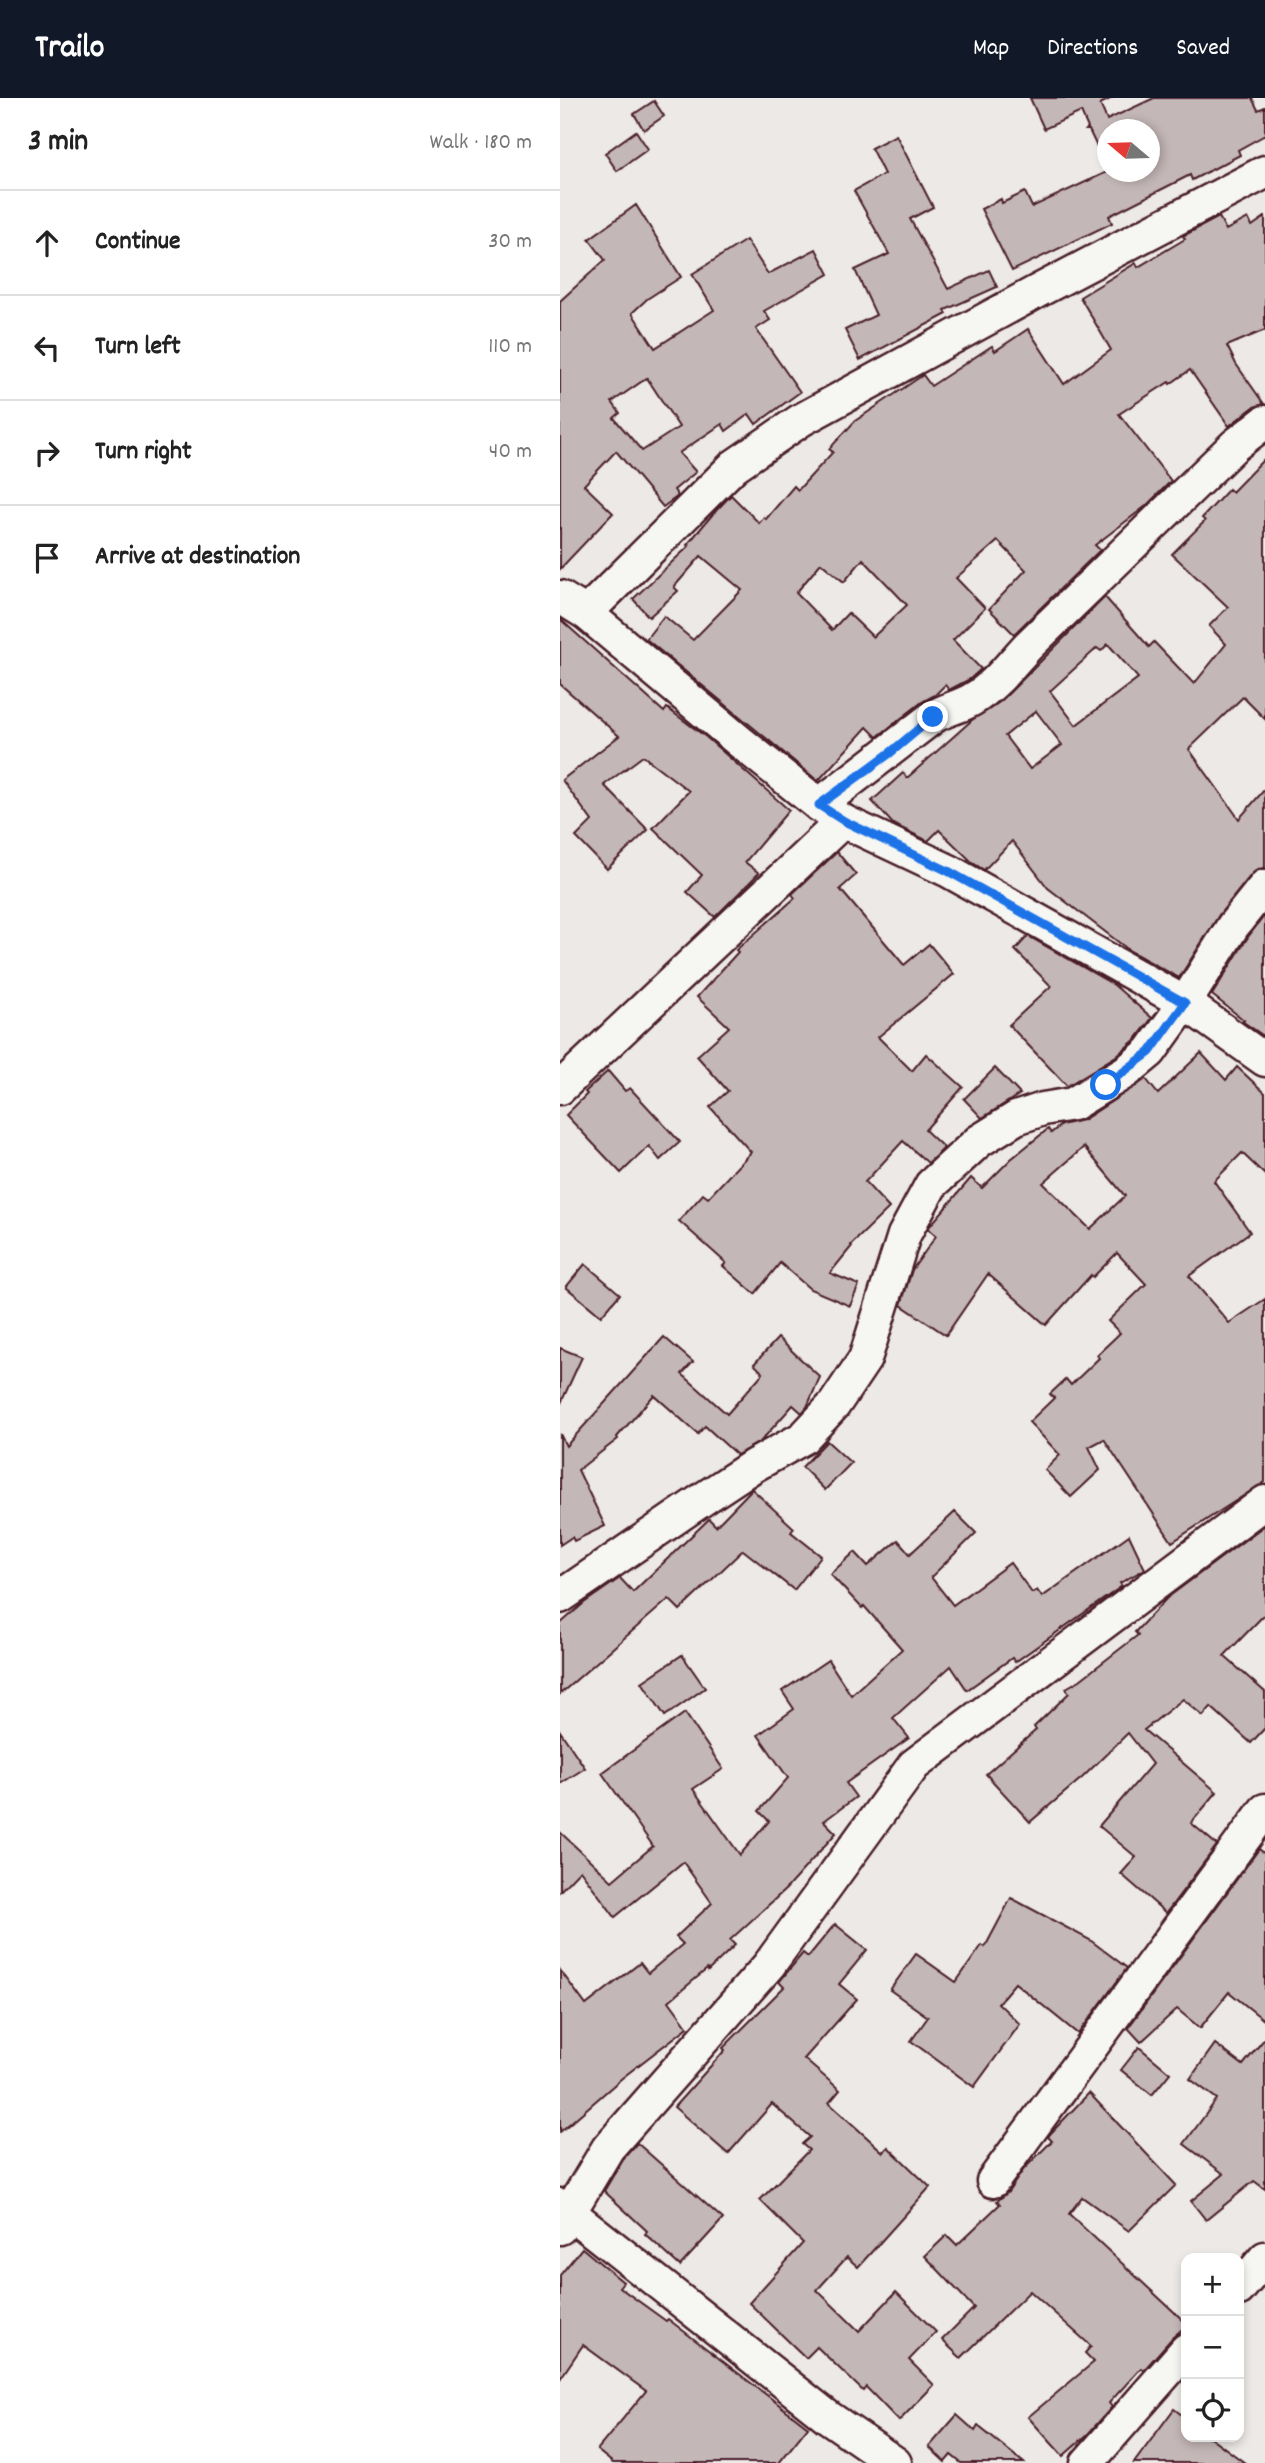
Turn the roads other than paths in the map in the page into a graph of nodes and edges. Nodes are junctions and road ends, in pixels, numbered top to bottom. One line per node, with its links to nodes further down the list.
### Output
1 (1265, 172): 3 (street)
2 (1265, 422): 4 (street)
3 (573, 605): 4 (street)
4 (831, 813): 6 (street); 8 (street)
5 (1265, 886): 6 (street)
6 (1185, 1003): 7 (street); 10 (street)
7 (1265, 1060)
8 (560, 1088)
9 (1265, 1502): 13 (street)
10 (560, 1597)
11 (1265, 1810): 12 (street)
12 (993, 2181)
13 (563, 2215): 17 (street)
14 (1265, 2258): 15 (street)
15 (1244, 2283)
16 (1181, 2356): 18 (street)
17 (895, 2463)
18 (1087, 2463)

